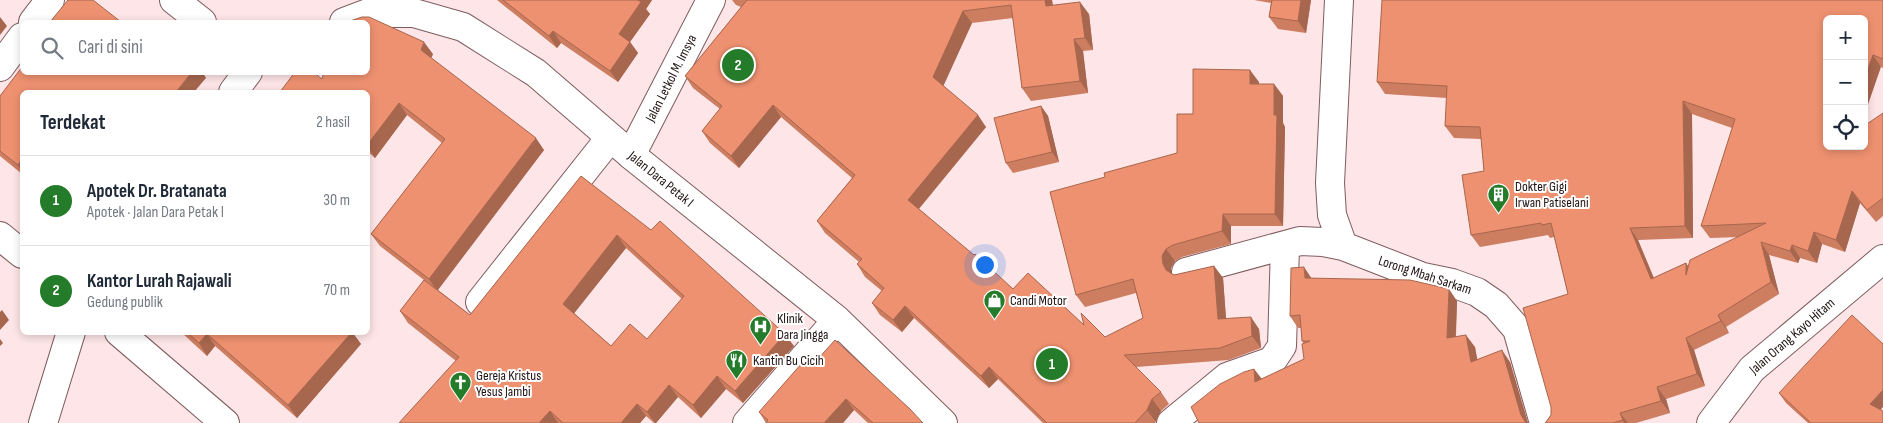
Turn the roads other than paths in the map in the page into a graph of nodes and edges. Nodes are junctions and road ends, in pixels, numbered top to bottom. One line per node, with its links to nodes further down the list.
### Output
1 (50, 0): 5 (street)
2 (174, 0): 6 (street)
3 (711, 0): 13 (street, Jalan Letkol M. Imsya)
4 (1339, 0): 16 (street)
5 (35, 20)
6 (199, 20)
7 (349, 20): 12 (street, Jalan Dara Petak I)
8 (20, 40): 9 (street)
9 (0, 67)
10 (246, 75): 11 (street)
11 (234, 90)
12 (610, 138): 13 (street, Jalan Dara Petak I); 20 (street)
13 (631, 155): 21 (street, Jalan Dara Petak I)
14 (0, 236): 17 (street)
15 (1284, 246): 16 (street, Lorong Mbah Sarkam); 19 (street, Lorong Mbah Sarkam); 28 (street)
16 (1343, 246): 29 (street, Lorong Mbah Sarkam)
17 (20, 252)
18 (1880, 267): 30 (street, Jalan Orang Kayo Hitam)
19 (1186, 272)
20 (480, 302)
21 (837, 320): 26 (street); 27 (street, Jalan Dara Petak I)
22 (70, 335): 24 (street)
23 (122, 335): 25 (street)
24 (43, 423)
25 (225, 423)
26 (747, 423)
27 (943, 423)
28 (1171, 423)
29 (1544, 423)
30 (1711, 423)

